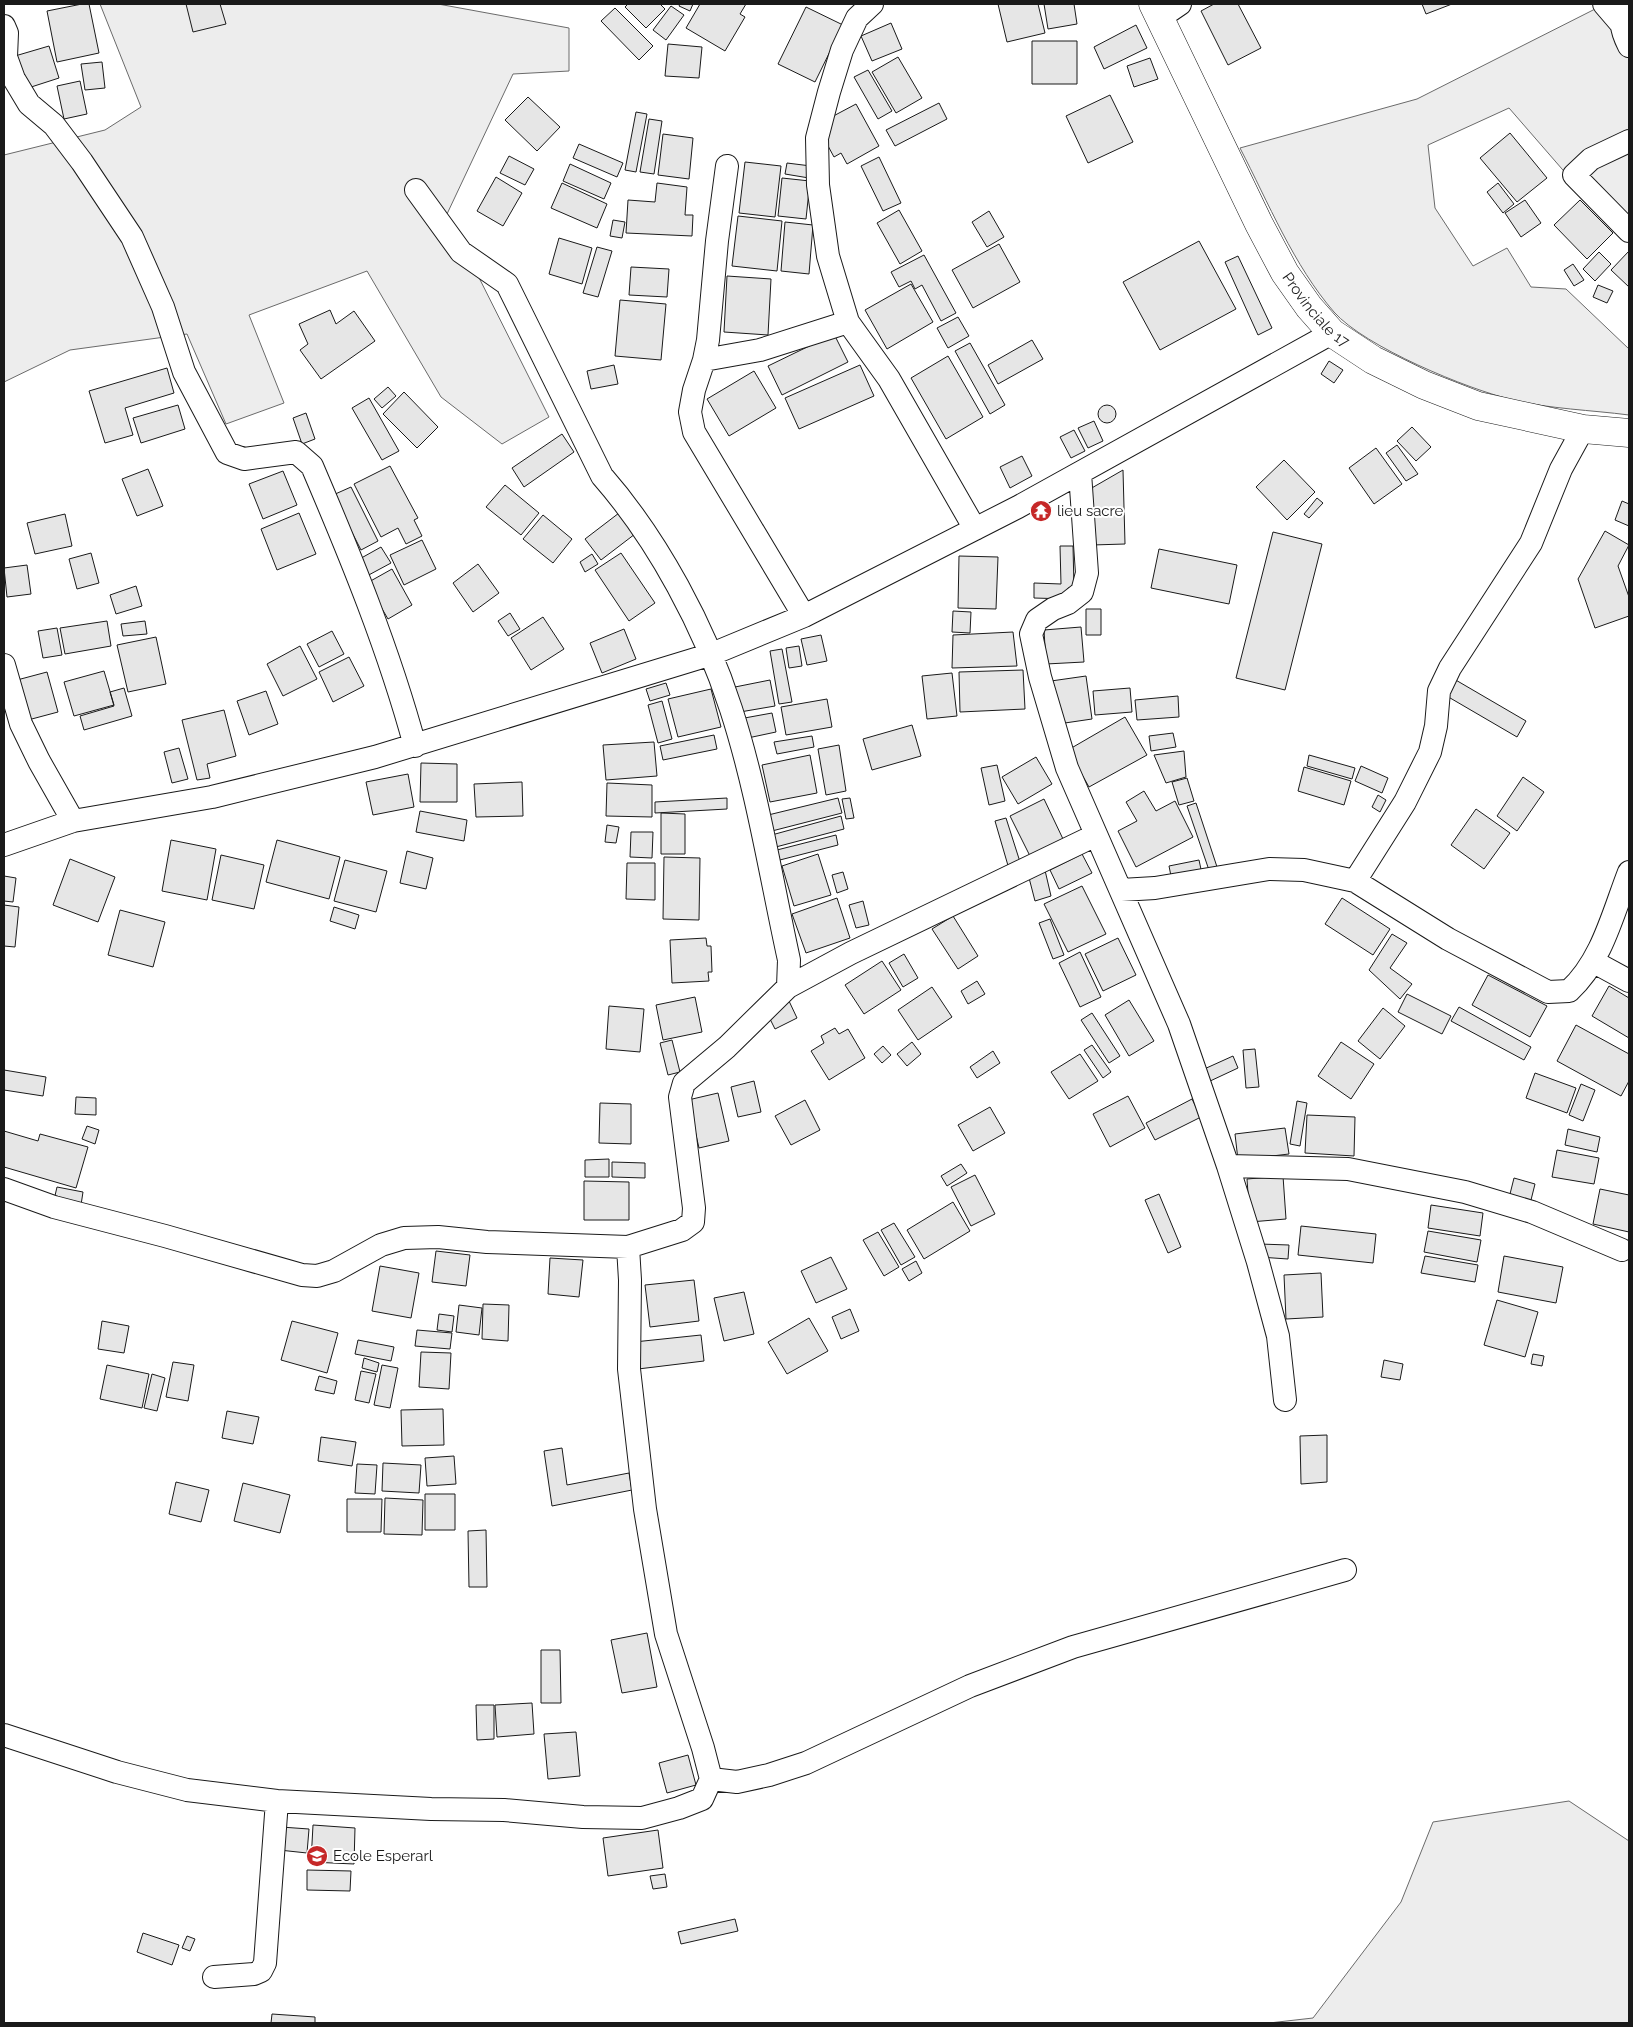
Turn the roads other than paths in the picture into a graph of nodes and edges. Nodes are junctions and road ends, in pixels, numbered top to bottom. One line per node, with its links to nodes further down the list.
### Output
1 (872, 4): 11 (street)
2 (1604, 4): 6 (street)
3 (1627, 4): 6 (street)
4 (1165, 8): 12 (main road, Provinciale 17)
5 (4, 26): 21 (street)
6 (1626, 36)
7 (1629, 141): 10 (street)
8 (727, 166): 13 (street)
9 (416, 190): 19 (street)
10 (1629, 231)
11 (848, 322): 13 (street); 17 (street)
12 (1332, 333): 14 (main road, Provinciale 17); 16 (street)
13 (704, 360): 18 (street)
14 (1584, 429): 15 (main road, Provinciale 17); 26 (street)
15 (1629, 433)
16 (1080, 473): 17 (street); 23 (street)
17 (975, 529): 18 (street)
18 (804, 616): 19 (street)
19 (712, 654): 21 (street); 30 (street)
20 (4, 665): 22 (street)
21 (414, 746): 22 (street)
22 (73, 821): 24 (street)
23 (1096, 835): 27 (street); 30 (street)
24 (4, 845)
25 (1629, 872): 28 (street)
26 (1355, 881): 27 (street); 28 (street)
27 (1121, 890): 31 (street)
28 (1594, 962): 29 (street)
29 (1629, 981)
30 (788, 987): 33 (street)
31 (1228, 1166): 34 (street); 35 (street)
32 (4, 1190): 33 (street)
33 (628, 1247): 38 (street)
34 (1622, 1250)
35 (1285, 1400)
36 (1345, 1570): 38 (street)
37 (4, 1735): 39 (street)
38 (711, 1779): 39 (street)
39 (277, 1801): 40 (street)
40 (214, 1977)

